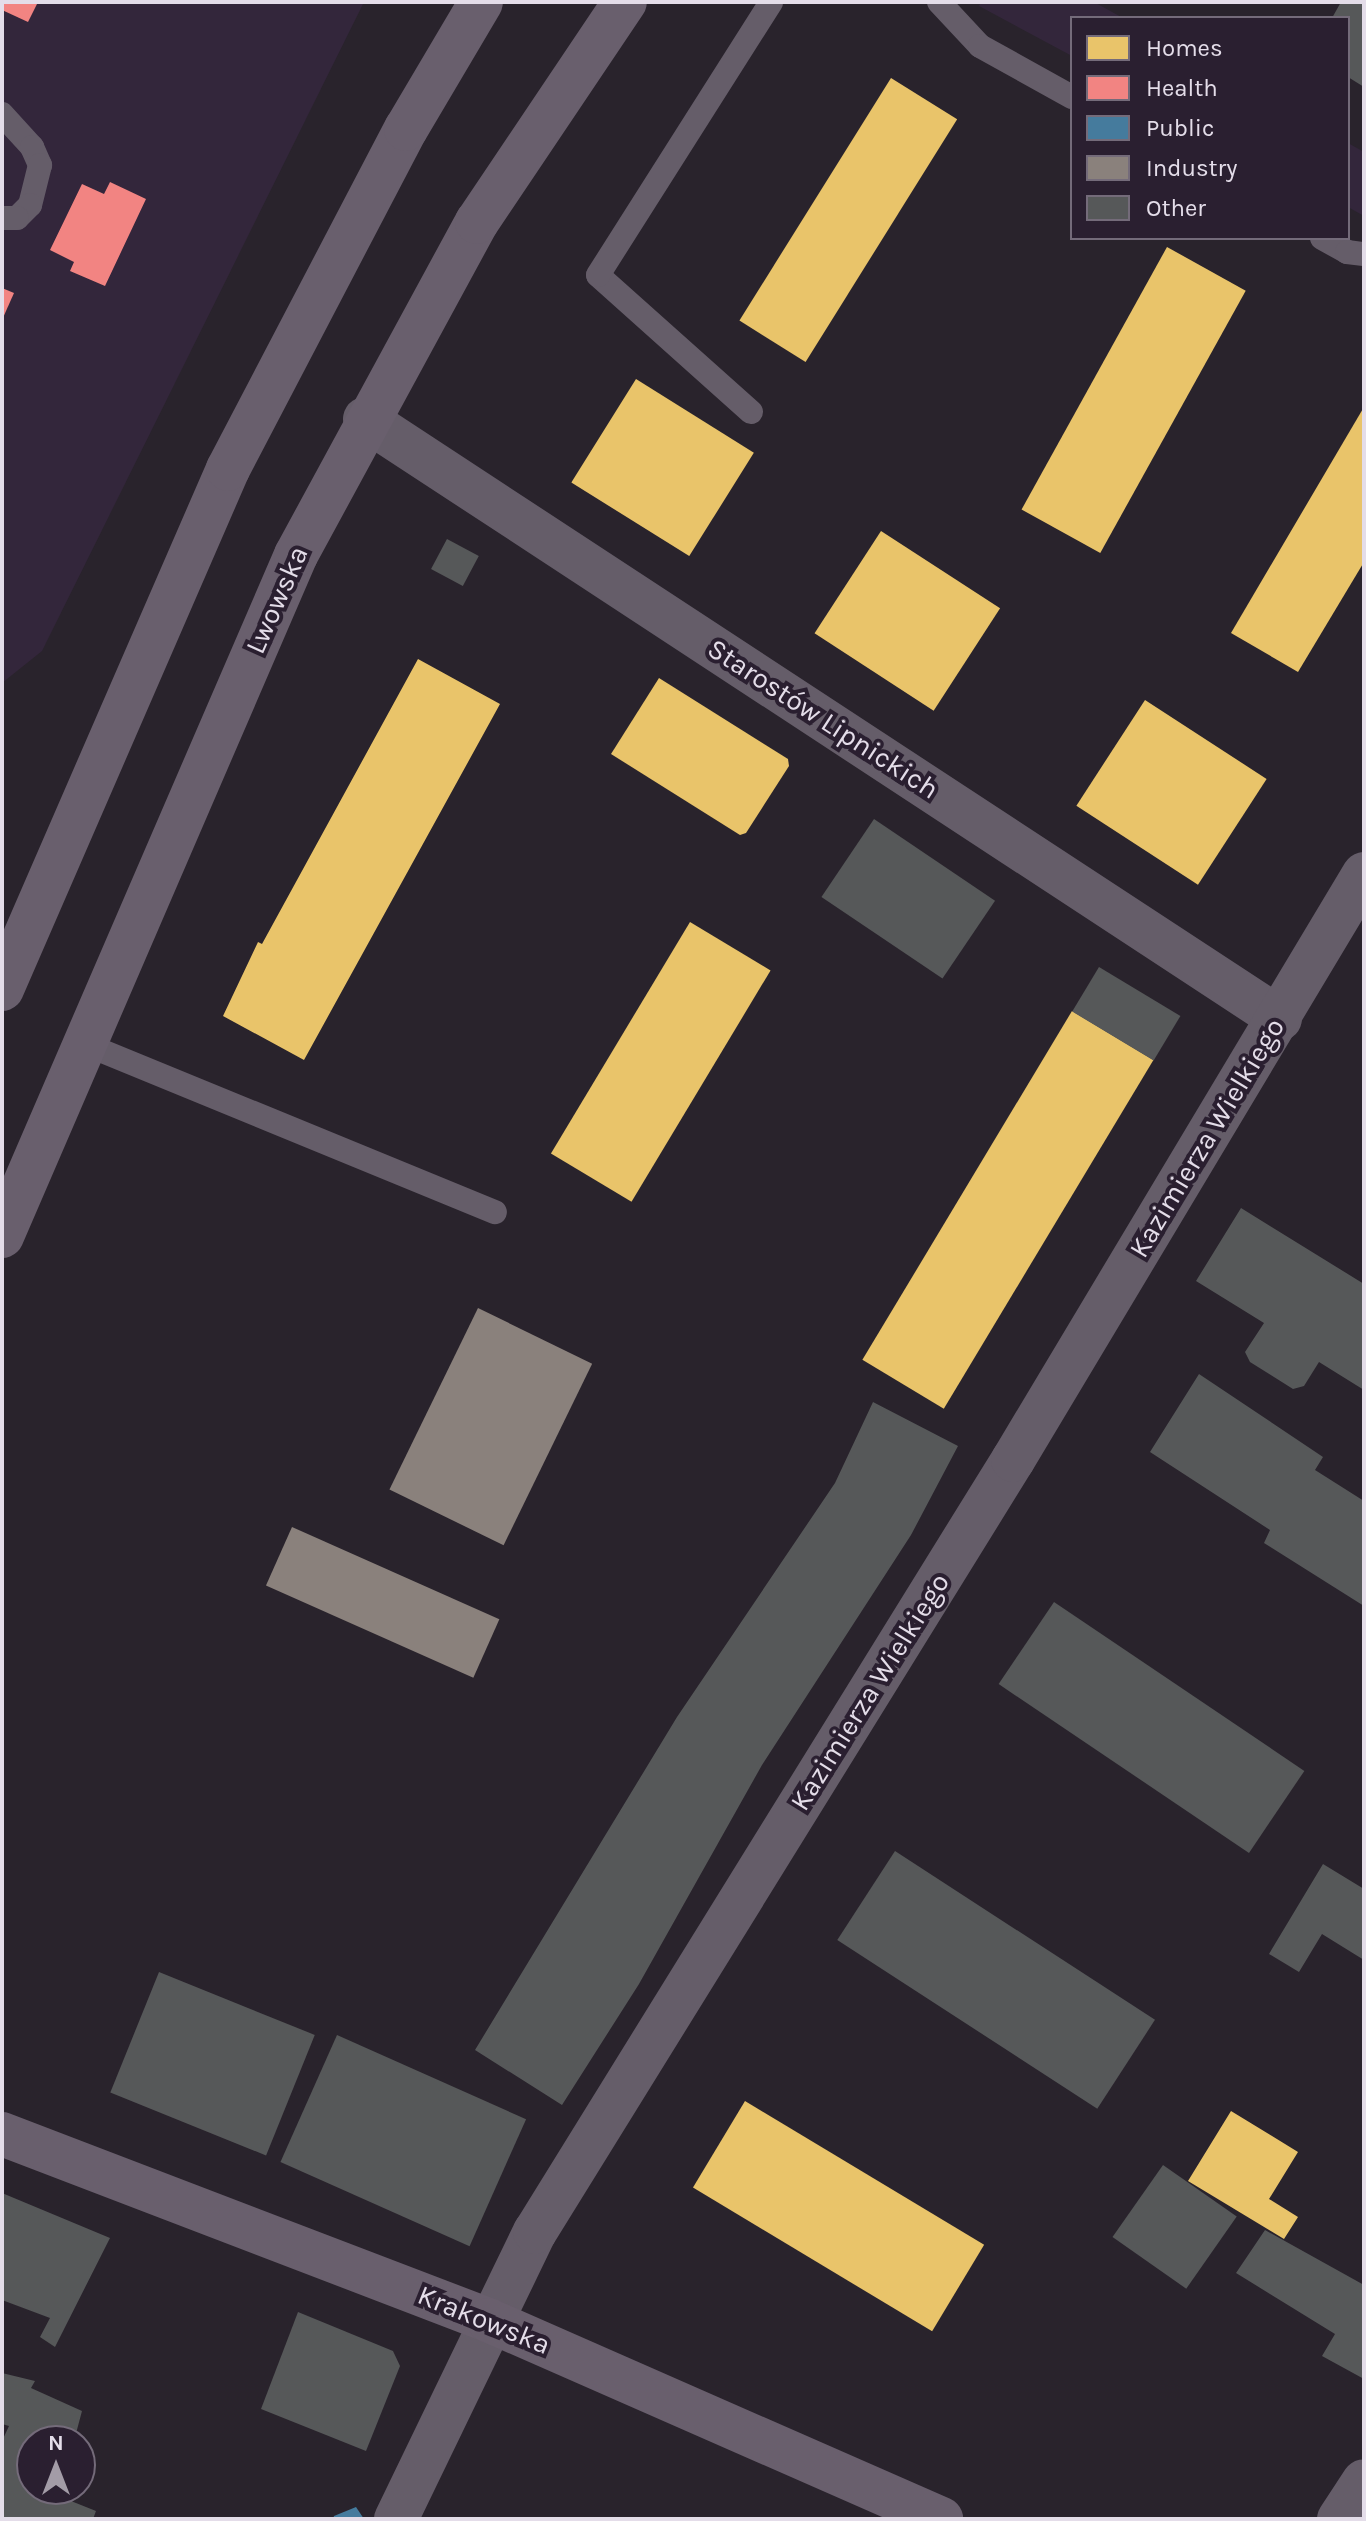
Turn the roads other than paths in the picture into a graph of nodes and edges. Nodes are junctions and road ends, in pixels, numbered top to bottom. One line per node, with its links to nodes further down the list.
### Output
1 (481, 2): 13 (main road)
2 (625, 2): 11 (main road, Lwowska)
3 (771, 2): 10 (lane)
4 (939, 2): 5 (lane)
5 (1070, 96)
6 (2, 114): 7 (lane)
7 (2, 218)
8 (1326, 240): 9 (lane)
9 (1364, 254)
10 (751, 412)
11 (365, 419): 14 (street, Starostów Lipnickich); 15 (main road, Lwowska)
12 (1364, 874): 14 (street, Kazimierza Wielkiego)
13 (2, 989)
14 (1280, 1019): 19 (street, Kazimierza Wielkiego)
15 (85, 1044): 16 (lane); 17 (main road, Lwowska)
16 (495, 1212)
17 (2, 1236)
18 (8, 2132): 19 (main road, Krakowska)
19 (488, 2320): 21 (street, Kazimierza Wielkiego); 22 (main road, Krakowska)
20 (1364, 2481): 23 (street)
21 (396, 2519)
22 (941, 2519)
23 (1339, 2519)

